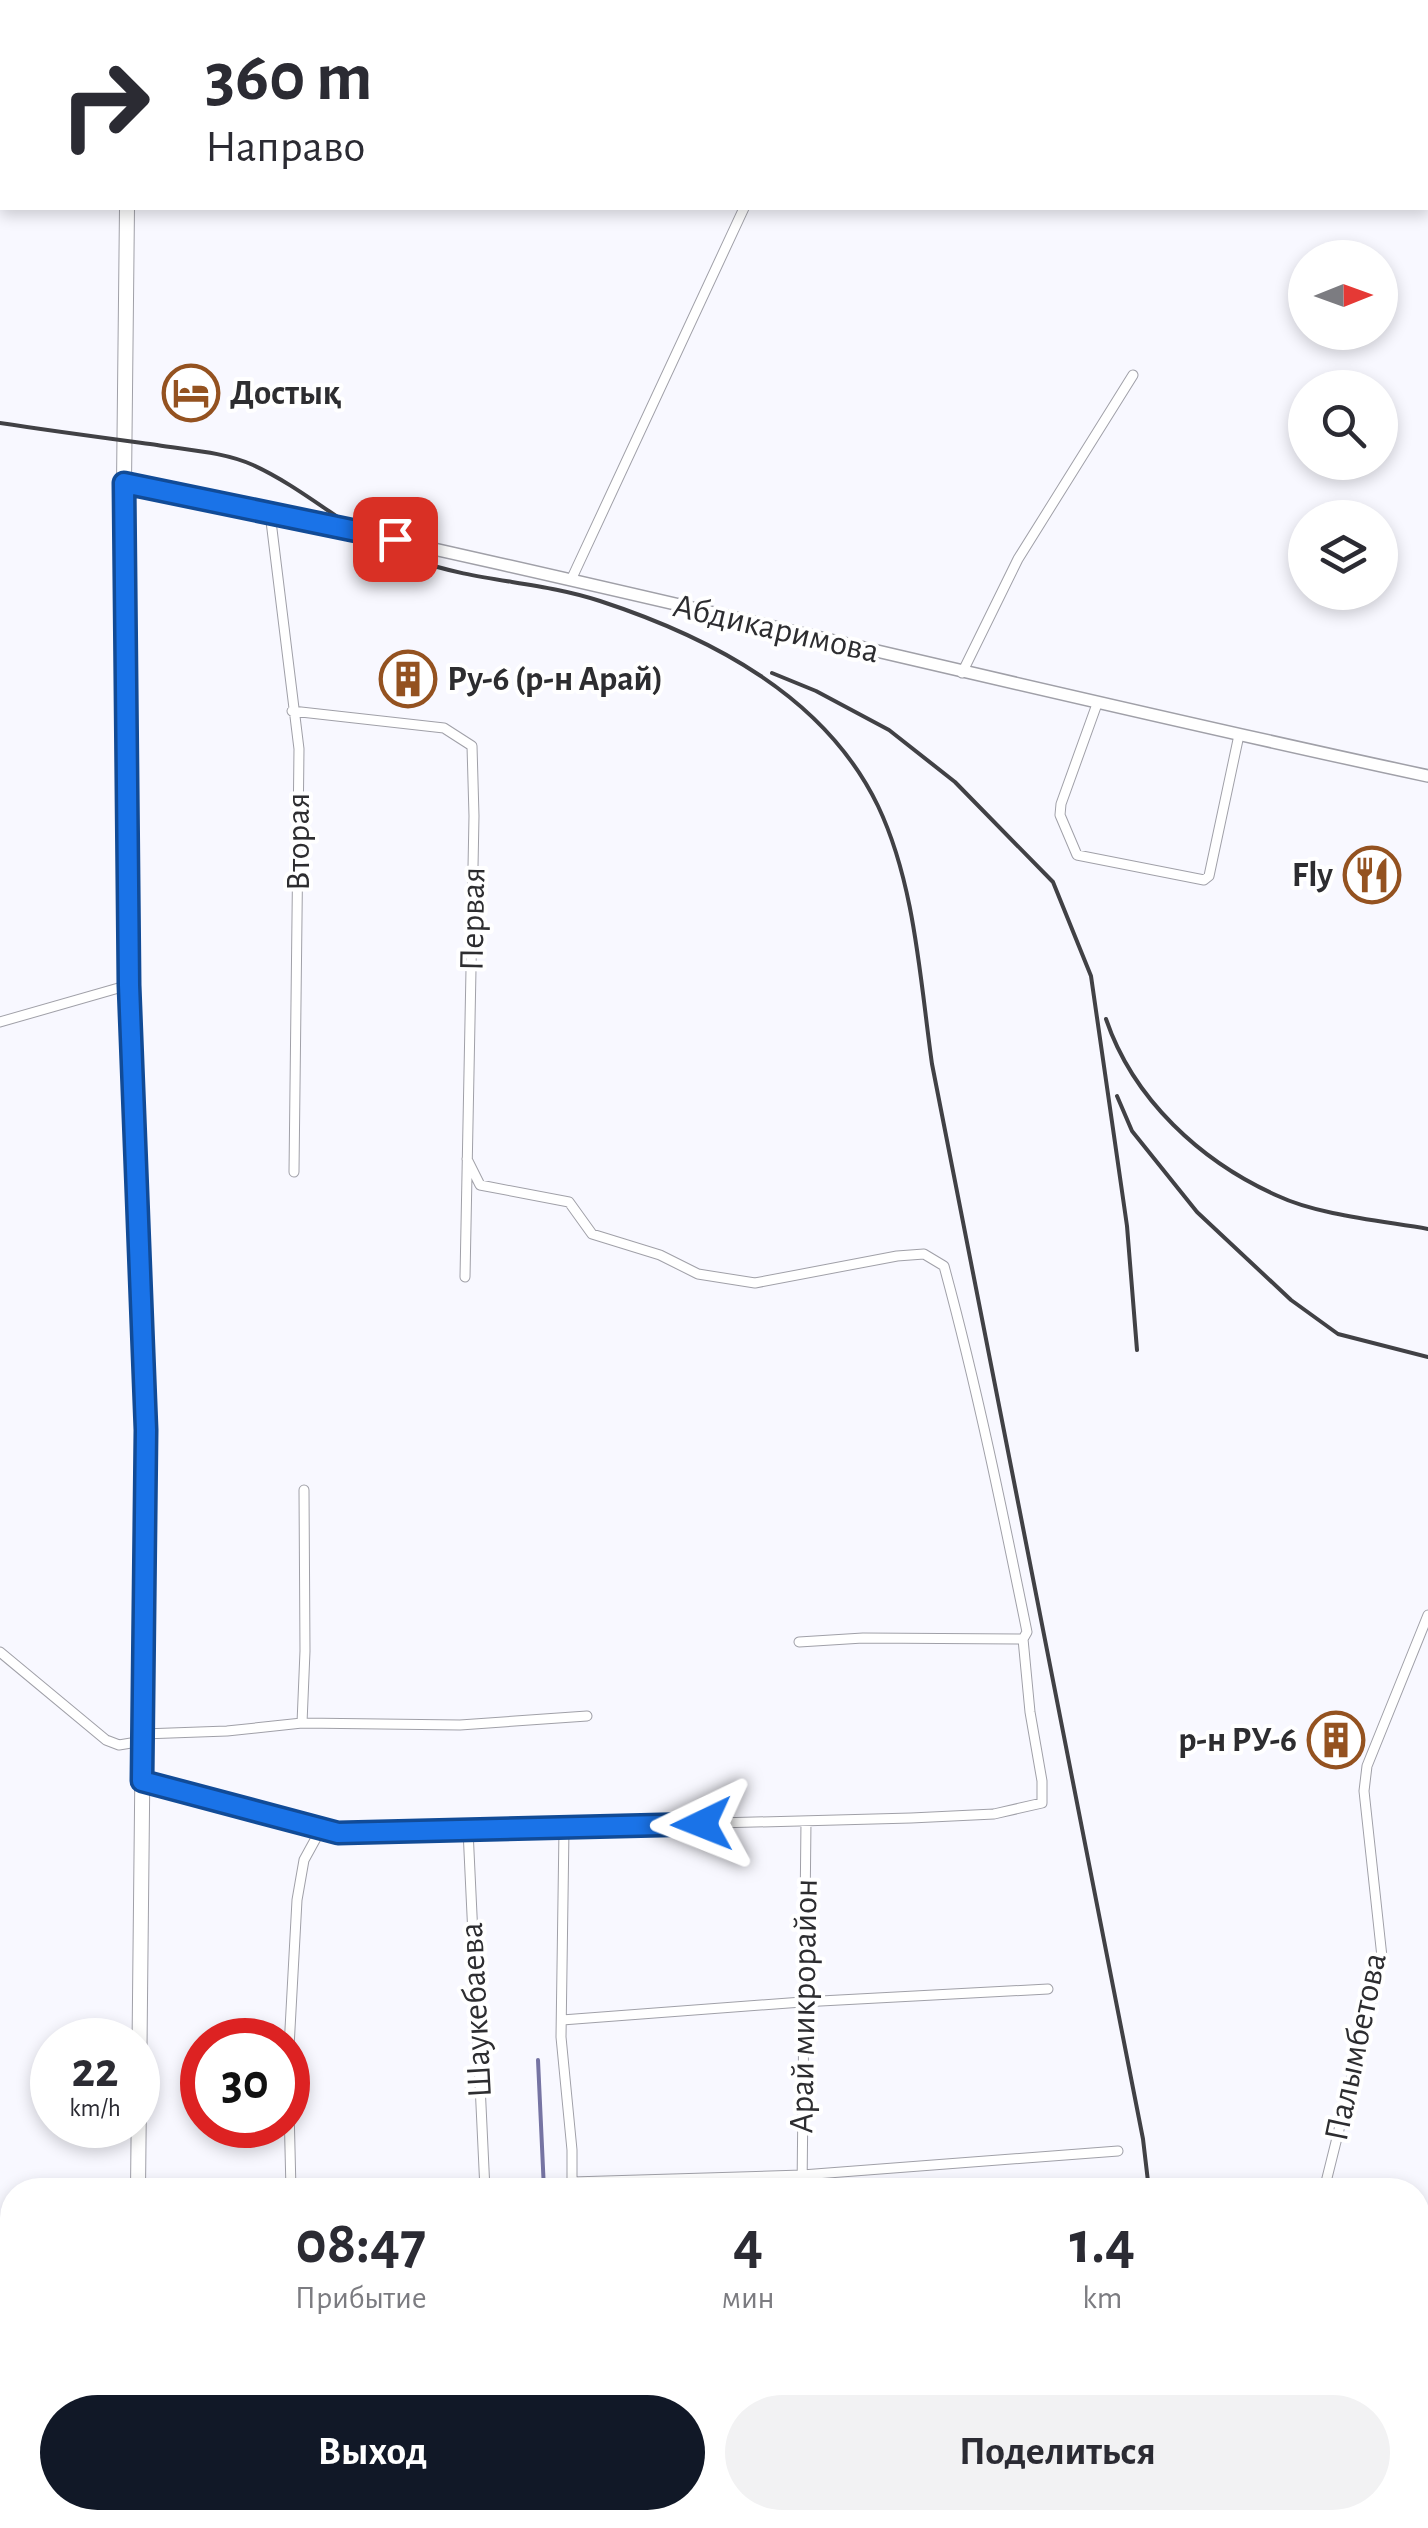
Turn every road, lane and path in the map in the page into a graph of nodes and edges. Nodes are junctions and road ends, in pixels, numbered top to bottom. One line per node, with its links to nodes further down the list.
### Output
1 (127, 210): 4 (main road)
2 (743, 210): 6 (street)
3 (1133, 375): 7 (street)
4 (124, 483): 5 (main road, Абдикаримова); 12 (main road)
5 (270, 513): 6 (main road, Абдикаримова); 9 (street, Вторая)
6 (571, 580): 7 (main road, Абдикаримова)
7 (962, 672): 8 (main road, Абдикаримова)
8 (1098, 704): 10 (main road, Абдикаримова); 10 (street)
9 (292, 711): 14 (street, Первая); 15 (street, Вторая)
10 (1239, 736): 11 (main road, Абдикаримова)
11 (1428, 776)
12 (129, 985): 13 (street); 24 (main road)
13 (0, 1022)
14 (467, 1159): 16 (street, Первая); 19 (street)
15 (294, 1172)
16 (465, 1278)
17 (304, 1490): 23 (street)
18 (1428, 1615): 41 (street, Палымбетова)
19 (1023, 1640): 20 (street); 26 (street)
20 (798, 1642)
21 (0, 1652): 24 (street)
22 (587, 1716): 23 (street)
23 (302, 1723): 24 (street)
24 (143, 1737): 25 (main road)
25 (142, 1781): 28 (street); 35 (main road)
26 (806, 1822): 27 (street); 31 (street, Арай микрорайон)
27 (564, 1828): 29 (street); 32 (street)
28 (321, 1829): 29 (street); 36 (street)
29 (468, 1830): 37 (street, Шаукебаева)
30 (1048, 1989): 31 (street)
31 (802, 2002): 32 (street); 34 (street, Арай микрорайон)
32 (562, 2020): 38 (street)
33 (1118, 2151): 34 (street)
34 (802, 2174): 39 (street); 40 (street, Арай микрорайон)
35 (138, 2178)
36 (291, 2178)
37 (484, 2178)
38 (572, 2178)
39 (725, 2178)
40 (802, 2178)
41 (1327, 2178)

